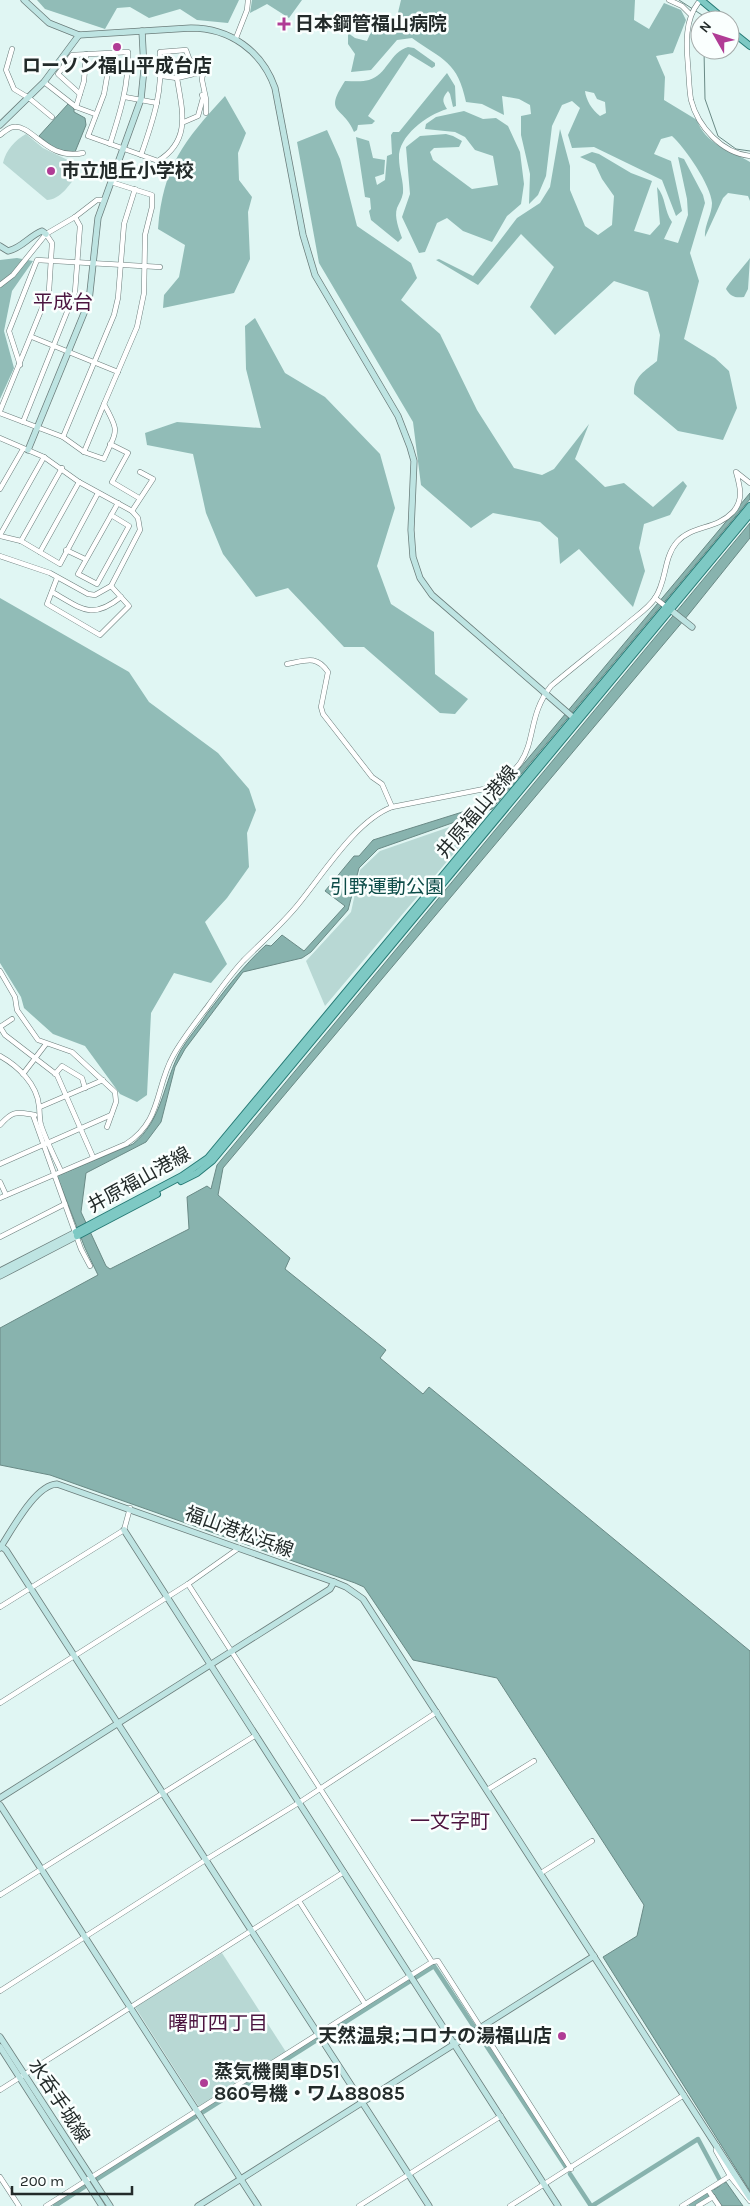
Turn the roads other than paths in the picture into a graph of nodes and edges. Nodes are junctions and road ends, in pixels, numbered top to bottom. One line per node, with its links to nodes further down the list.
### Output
1 (24, 0): 10 (street)
2 (248, 0): 11 (street)
3 (669, 0): 6 (street)
4 (697, 3): 5 (main road)
5 (709, 10)
6 (690, 12)
7 (690, 20): 38 (street)
8 (142, 31): 10 (street); 11 (street); 25 (street)
9 (740, 32): 13 (main road)
10 (79, 35): 21 (street)
11 (236, 38): 97 (street)
12 (740, 38): 14 (main road)
13 (750, 41)
14 (750, 46)
15 (12, 49): 24 (street)
16 (86, 54): 17 (street); 22 (street); 22 (street)
17 (106, 54): 23 (street); 29 (street)
18 (162, 76): 19 (street); 20 (street); 26 (street)
19 (202, 77): 20 (street); 28 (street); 31 (street)
20 (177, 78): 31 (street)
21 (44, 82): 24 (street); 27 (street)
22 (80, 94): 27 (street)
23 (125, 97): 25 (street); 34 (street)
24 (30, 98): 30 (street); 32 (street)
25 (140, 99): 26 (street); 35 (street)
26 (157, 103): 37 (street)
27 (76, 107): 29 (street)
28 (206, 113)
29 (96, 114): 34 (street)
30 (52, 117)
31 (184, 122): 37 (street)
32 (0, 125)
33 (0, 135): 36 (street)
34 (110, 144): 35 (street)
35 (123, 148): 37 (street); 39 (street)
36 (83, 153)
37 (141, 155)
38 (750, 156)
39 (111, 182): 40 (street); 41 (street)
40 (135, 189): 48 (street); 49 (street)
41 (103, 200): 42 (street); 47 (street)
42 (75, 217): 43 (street); 46 (street)
43 (46, 234): 44 (street); 45 (street); 51 (street)
44 (0, 246)
45 (52, 261): 46 (street); 52 (street); 56 (street)
46 (77, 262): 47 (street); 53 (street)
47 (92, 263): 48 (street); 54 (street)
48 (120, 263): 49 (street); 55 (street)
49 (145, 265): 50 (street); 57 (street)
50 (160, 267)
51 (0, 285)
52 (32, 337): 53 (street); 56 (street)
53 (55, 346): 54 (street); 60 (street)
54 (70, 352): 55 (street); 61 (street)
55 (94, 362): 57 (street); 62 (street)
56 (20, 365): 59 (street)
57 (118, 372): 58 (street)
58 (104, 404): 64 (street); 67 (street)
59 (0, 412): 60 (street)
60 (23, 422): 61 (street)
61 (37, 428): 62 (street); 66 (street)
62 (63, 437): 67 (street)
63 (2, 438): 65 (street); 66 (street)
64 (110, 444): 67 (street); 75 (street)
65 (0, 445)
66 (25, 450): 68 (street); 73 (street)
67 (84, 452)
68 (44, 457): 69 (street); 81 (street)
69 (62, 468): 71 (street); 82 (street)
70 (140, 472): 75 (street)
71 (80, 482): 74 (street); 84 (street)
72 (750, 482): 93 (street)
73 (0, 490)
74 (98, 492): 76 (street); 83 (street)
75 (139, 498): 78 (street)
76 (118, 503): 78 (street); 80 (street)
77 (750, 506): 94 (main road, 井原福山港線)
78 (132, 511): 88 (street)
79 (750, 514): 94 (main road, 井原福山港線)
80 (111, 515): 86 (street); 87 (street)
81 (0, 536): 82 (street)
82 (21, 541): 84 (street)
83 (66, 550): 84 (street); 86 (street)
84 (40, 552)
85 (0, 556): 89 (street)
86 (85, 559): 87 (street)
87 (107, 565): 88 (street)
88 (119, 572): 90 (street)
89 (57, 578): 90 (street); 91 (street)
90 (111, 586): 92 (street)
91 (52, 592): 92 (street); 92 (street)
92 (121, 598)
93 (655, 598): 94 (street); 97 (street)
94 (668, 608): 95 (street); 98 (main road, 井原福山港線)
95 (692, 627)
96 (287, 664): 99 (street)
97 (545, 694): 98 (street); 99 (street)
98 (576, 719): 127 (main road, 井原福山港線)
99 (392, 807): 119 (street)
100 (0, 971): 103 (street)
101 (12, 1019): 102 (street)
102 (0, 1027): 105 (street)
103 (46, 1044): 105 (street); 108 (street)
104 (0, 1056): 106 (street)
105 (36, 1059): 106 (street); 107 (street)
106 (23, 1074): 111 (street)
107 (55, 1074): 109 (street); 110 (street)
108 (103, 1080): 109 (street); 113 (street)
109 (85, 1088): 110 (street)
110 (66, 1096): 111 (street); 116 (street)
111 (40, 1107): 112 (street)
112 (36, 1115): 114 (street); 117 (street); 118 (street)
113 (111, 1115): 115 (street); 116 (street)
114 (1, 1121)
115 (107, 1127)
116 (81, 1129): 117 (street); 119 (street)
117 (49, 1142): 118 (street); 121 (street)
118 (43, 1144): 120 (street); 122 (street)
119 (93, 1157): 121 (street)
120 (0, 1164)
121 (61, 1171): 122 (street)
122 (54, 1174): 124 (street); 126 (street)
123 (0, 1182): 124 (street)
124 (6, 1195): 125 (street)
125 (0, 1198)
126 (65, 1204): 127 (street); 128 (street)
127 (77, 1233): 129 (street); 130 (street); 131 (street)
128 (0, 1237)
129 (90, 1266)
130 (0, 1271)
131 (0, 1276)
132 (130, 1508): 133 (street); 134 (street, 福山港松浜線); 135 (street, 福山港松浜線)
133 (124, 1530): 138 (street); 139 (street)
134 (1, 1547): 138 (street)
135 (240, 1548): 136 (street, 福山港松浜線); 137 (street)
136 (334, 1582): 141 (street); 145 (street, 福山港松浜線)
137 (188, 1584): 139 (street); 141 (street)
138 (31, 1588): 140 (street); 142 (street)
139 (167, 1597): 142 (street); 143 (street)
140 (0, 1608)
141 (232, 1651): 143 (street); 149 (street)
142 (75, 1654): 144 (street); 146 (street)
143 (211, 1664): 146 (street); 147 (street)
144 (0, 1703)
145 (437, 1712): 149 (street); 150 (street, 福山港松浜線)
146 (119, 1722): 151 (street); 152 (street)
147 (256, 1735): 151 (street); 153 (street)
148 (534, 1761): 150 (street)
149 (320, 1789): 153 (street); 165 (street)
150 (487, 1790): 159 (street, 福山港松浜線)
151 (163, 1792): 156 (street); 157 (street)
152 (0, 1798)
153 (300, 1802): 156 (street); 158 (street)
154 (0, 1805): 157 (street)
155 (592, 1841): 159 (street)
156 (207, 1859): 162 (street); 163 (street)
157 (41, 1869): 160 (street); 163 (street)
158 (344, 1872): 161 (street); 166 (street)
159 (541, 1873): 164 (street, 福山港松浜線)
160 (0, 1895)
161 (299, 1901): 162 (street); 168 (street)
162 (253, 1930): 169 (street); 171 (street)
163 (86, 1937): 167 (street); 169 (street)
164 (594, 1956): 170 (street); 177 (street, 福山港松浜線)
165 (432, 1962): 166 (street); 170 (street)
166 (412, 1978): 168 (street); 173 (street)
167 (0, 1991)
168 (365, 2004): 171 (street)
169 (130, 2008): 175 (street); 179 (street)
170 (480, 2028): 173 (street); 182 (street)
171 (320, 2036): 178 (street); 179 (street)
172 (0, 2037): 175 (street, 水呑手城線)
173 (455, 2044): 178 (street); 180 (street)
174 (0, 2047): 175 (street, 水呑手城線)
175 (22, 2076): 176 (street); 186 (street, 水呑手城線)
176 (0, 2090)
177 (684, 2096): 181 (street, 福山港松浜線); 182 (street)
178 (362, 2102): 183 (street); 187 (street)
179 (198, 2113): 186 (street); 187 (street)
180 (501, 2116): 183 (street); 188 (street)
181 (717, 2146): 185 (street); 190 (street, 福山港松浜線)
182 (571, 2169): 188 (street)
183 (409, 2174): 197 (street); 198 (street)
184 (0, 2177): 191 (street)
185 (728, 2177): 189 (street); 190 (street)
186 (88, 2179): 192 (street); 193 (street, 水呑手城線); 194 (street, 水呑手城線)
187 (240, 2179): 195 (street); 196 (street)
188 (544, 2185): 199 (street); 200 (street)
189 (711, 2194): 201 (street); 202 (street); 203 (street)
190 (750, 2199)
191 (19, 2206)
192 (46, 2206)
193 (102, 2206)
194 (110, 2206)
195 (198, 2206)
196 (258, 2206)
197 (359, 2206)
198 (429, 2206)
199 (510, 2206)
200 (558, 2206)
201 (682, 2206)
202 (698, 2206)
203 (719, 2206)

